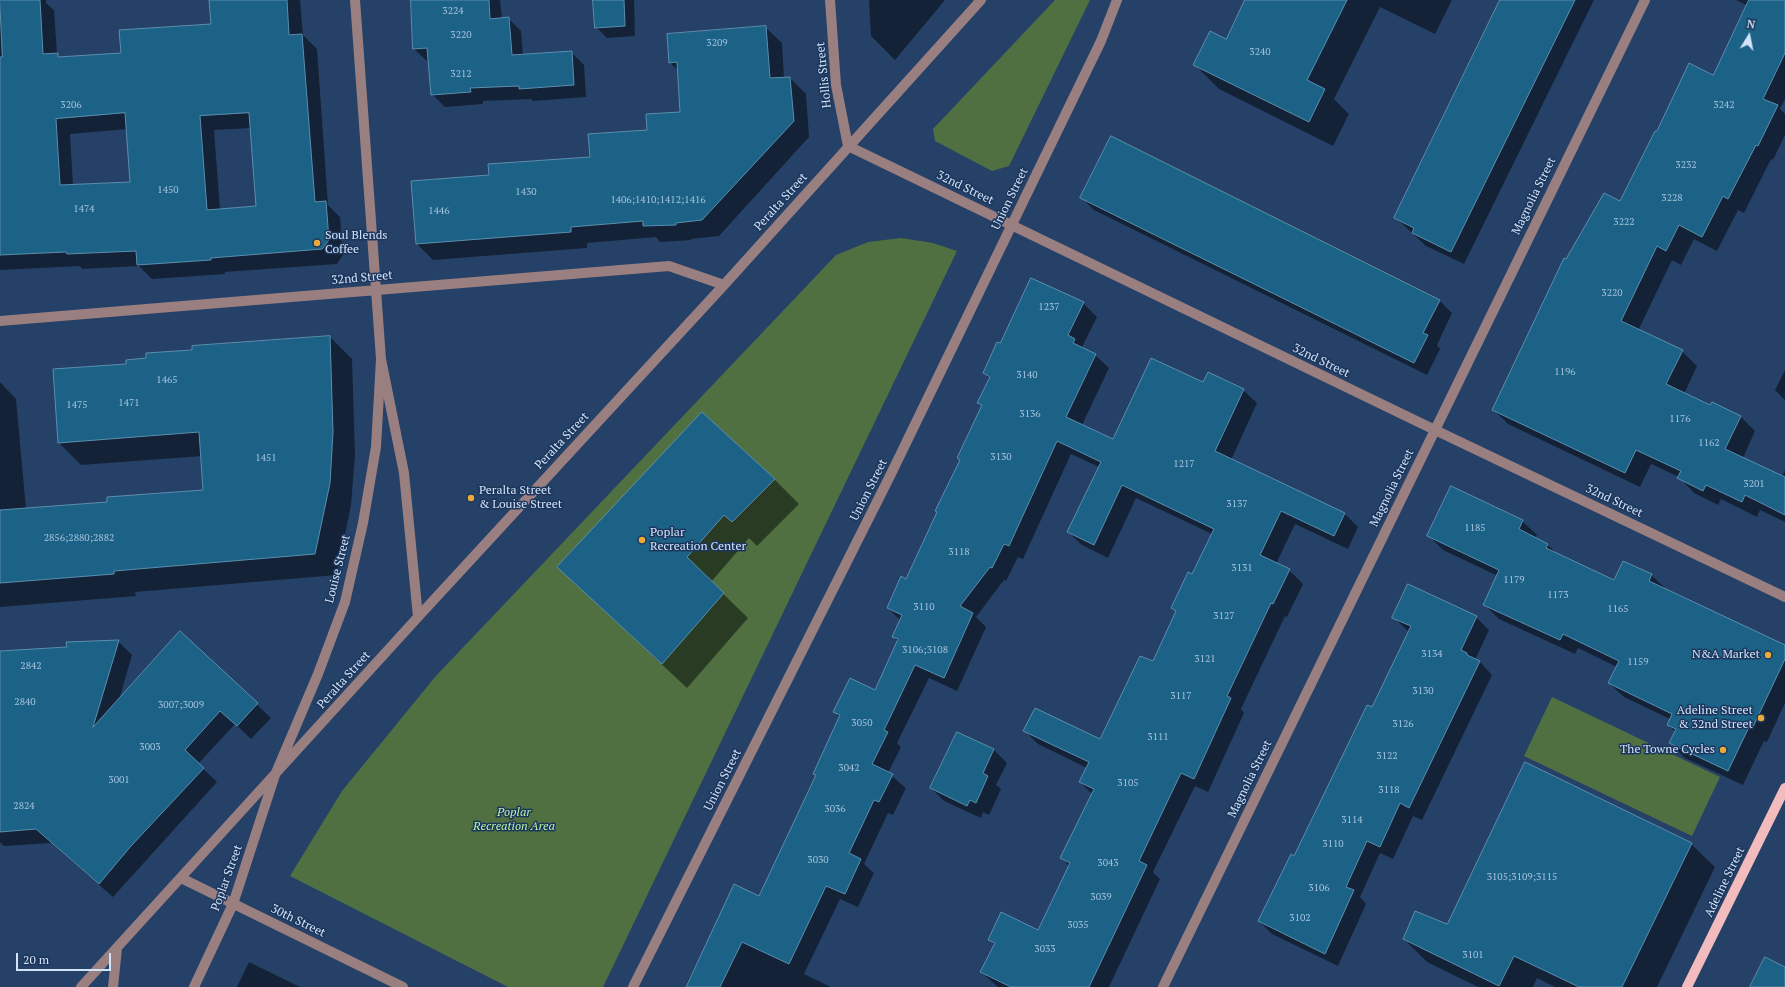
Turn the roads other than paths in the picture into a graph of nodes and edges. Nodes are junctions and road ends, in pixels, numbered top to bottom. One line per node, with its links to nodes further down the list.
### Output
1 (356, 0): 9 (street, Louise Street)
2 (830, 0): 6 (street, Hollis Street)
3 (981, 0): 6 (street, Peralta Street)
4 (1117, 0): 7 (street, Union Street)
5 (1645, 0): 12 (street, Magnolia Street)
6 (848, 146): 7 (street, 32nd Street); 8 (street, Peralta Street)
7 (1012, 225): 12 (street, 32nd Street); 24 (street, Union Street)
8 (724, 285): 9 (street, 32nd Street); 14 (street, Peralta Street)
9 (375, 290): 10 (street, 32nd Street); 11 (street, Louise Street)
10 (0, 321)
11 (381, 359): 14 (street, Louise Street); 15 (street, Louise Street)
12 (1435, 430): 13 (street, 32nd Street); 25 (street, Magnolia Street)
13 (1785, 597)
14 (418, 617): 15 (street, Peralta Street)
15 (275, 775): 17 (street, Peralta Street); 18 (street, Poplar Street)
16 (1785, 788): 26 (main road, Adeline Street)
17 (181, 878): 18 (street, 30th Street); 19 (street, Peralta Street)
18 (233, 904): 22 (street, Poplar Street); 23 (street, 30th Street)
19 (117, 948): 20 (street, Peralta Street); 21 (street)
20 (81, 987)
21 (113, 987)
22 (194, 987)
23 (403, 987)
24 (633, 987)
25 (1163, 987)
26 (1687, 987)

